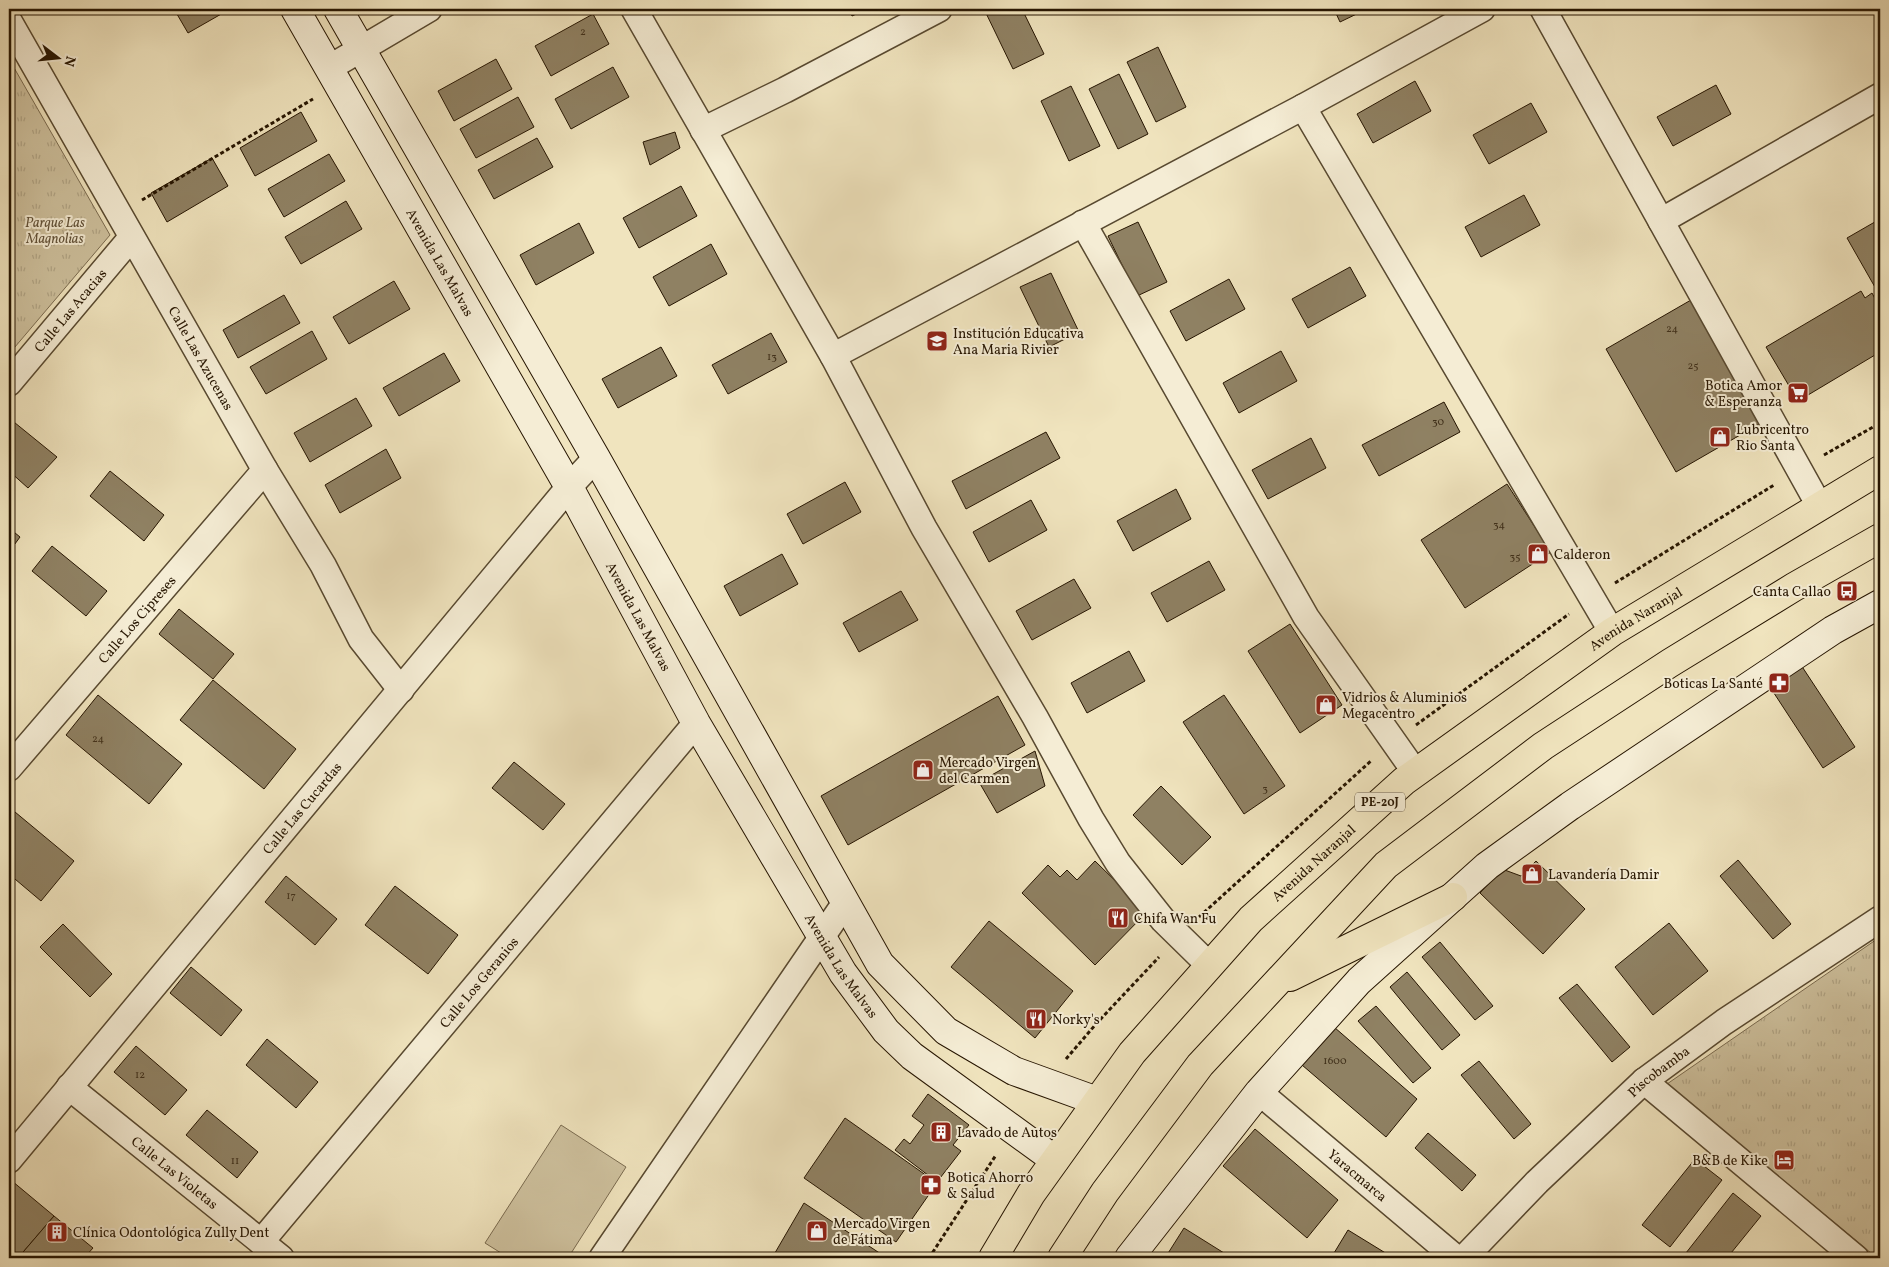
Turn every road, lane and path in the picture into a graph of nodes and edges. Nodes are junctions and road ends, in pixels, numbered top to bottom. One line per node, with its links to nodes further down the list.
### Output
1 (295, 9): 10 (street, Avenida Las Malvas)
2 (338, 9): 9 (street)
3 (429, 9): 9 (street)
4 (634, 9): 13 (street)
5 (939, 9): 13 (street)
6 (1482, 9): 12 (street)
7 (1542, 9): 15 (street)
8 (9, 21): 14 (street, Calle Las Azucenas)
9 (361, 50): 10 (street); 20 (street)
10 (334, 76): 14 (path); 23 (street, Avenida Las Malvas)
11 (1880, 96): 15 (street)
12 (1303, 107): 16 (street); 27 (street)
13 (704, 130): 18 (street)
14 (118, 214): 17 (street, Calle Las Azucenas)
15 (1661, 221): 24 (street)
16 (1083, 223): 18 (street); 31 (street)
17 (131, 238): 19 (street, Calle Las Acacias); 21 (street, Calle Las Azucenas)
18 (833, 356): 36 (street)
19 (9, 383)
20 (596, 458): 23 (street, Calle Las Cucardas); 33 (street)
21 (265, 470): 28 (street, Calle Las Azucenas); 30 (street, Calle Los Cipreses)
22 (1880, 470): 24 (highway, Avenida Naranjal / PE-20J)
23 (569, 487): 28 (street, Calle Las Cucardas); 29 (street, Avenida Las Malvas)
24 (1820, 507): 27 (highway, Avenida Naranjal / PE-20J)
25 (1880, 538): 37 (highway)
26 (1880, 604): 32 (street)
27 (1612, 632): 31 (highway, Avenida Naranjal / PE-20J)
28 (401, 690): 39 (street, Calle Las Cucardas)
29 (696, 723): 35 (street, Avenida Las Malvas); 44 (street, Calle Los Geranios)
30 (9, 768)
31 (1415, 772): 36 (highway, Avenida Naranjal / PE-20J)
32 (1453, 896): 37 (highway); 40 (street)
33 (845, 903): 35 (street); 41 (street)
34 (1880, 919): 38 (street, Piscobamba)
35 (821, 937): 43 (street, Avenida Las Malvas); 46 (street)
36 (1210, 966): 41 (highway, Avenida Naranjal / PE-20J)
37 (1275, 984): 48 (highway)
38 (1644, 1081): 51 (street, Piscobamba); 52 (street)
39 (69, 1087): 42 (street, Calle Las Cucardas); 44 (street, Calle Las Violetas)
40 (1259, 1092): 49 (street); 50 (street, Yaracmarca)
41 (1097, 1101): 43 (highway, Avenida Naranjal / PE-20J)
42 (9, 1160)
43 (1056, 1160): 47 (highway, Avenida Naranjal / PE-20J)
44 (261, 1242): 45 (street, Calle Las Violetas)
45 (281, 1258)
46 (602, 1258)
47 (993, 1258)
48 (1062, 1258)
49 (1129, 1258)
50 (1456, 1258)
51 (1464, 1258)
52 (1856, 1258)

